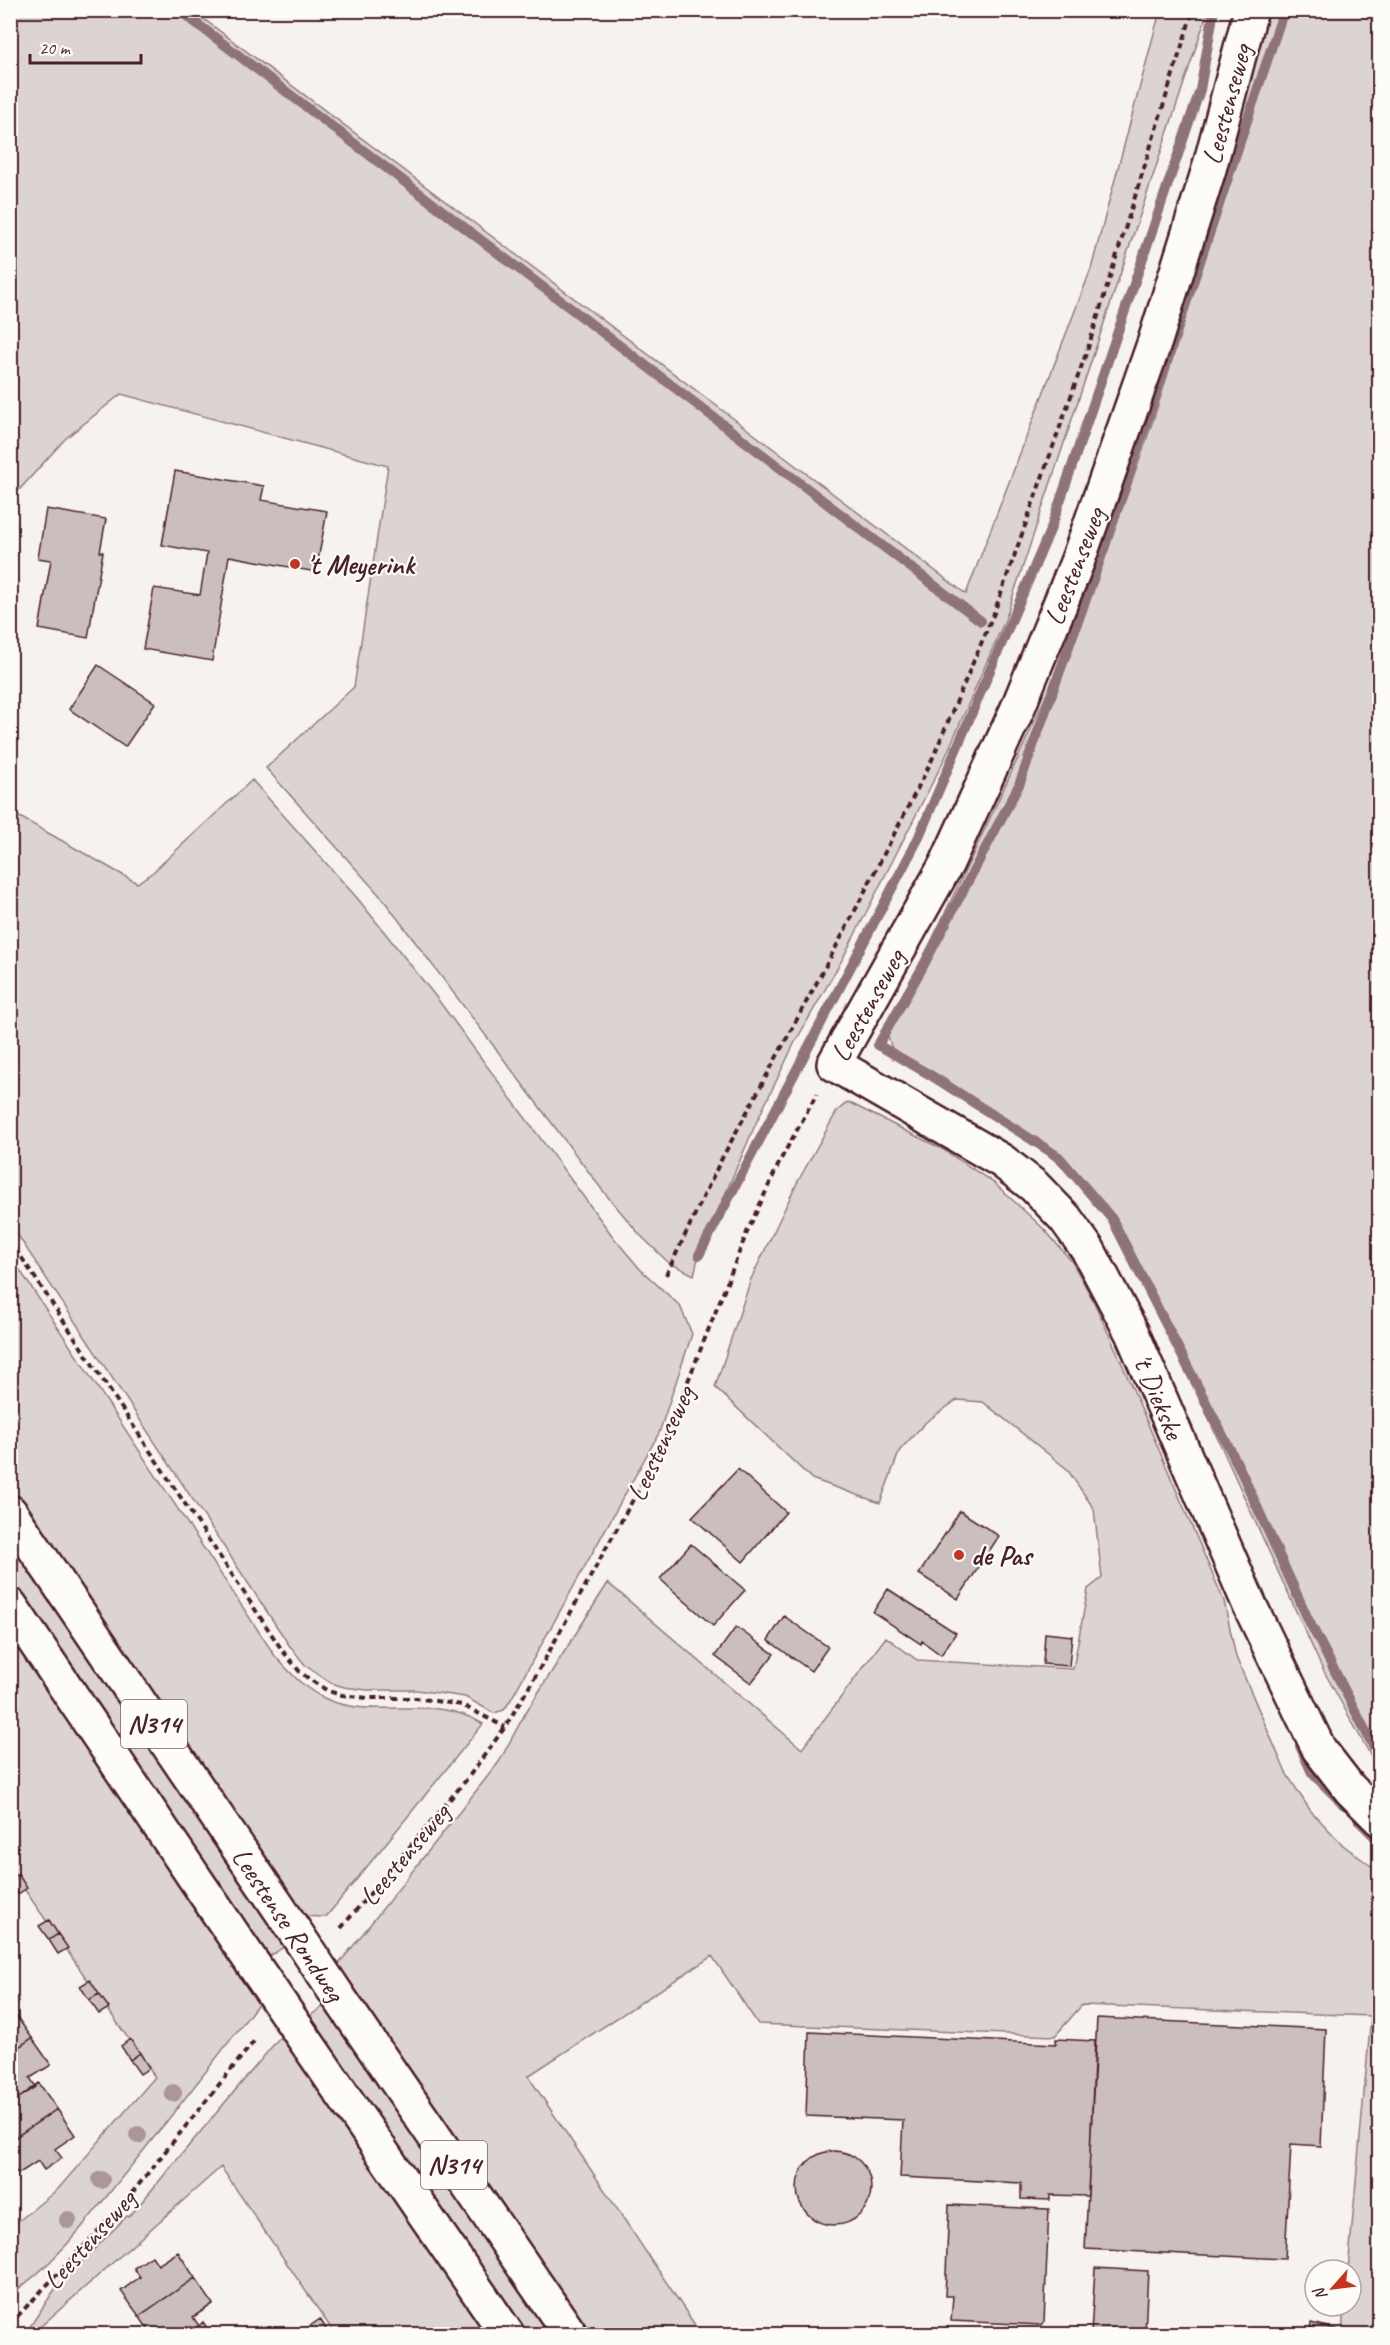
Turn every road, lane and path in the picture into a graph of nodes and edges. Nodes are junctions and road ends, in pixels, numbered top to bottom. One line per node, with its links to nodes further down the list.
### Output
1 (1193, 10): 5 (path)
2 (1251, 10): 3 (street, Leestenseweg)
3 (834, 1064): 8 (path, Leestenseweg); 9 (street, 't Diekske)
4 (10, 1240): 8 (path)
5 (666, 1275)
6 (10, 1512): 14 (street, Leestense Rondweg / N314, bridge)
7 (10, 1605): 13 (street, Leestense Rondweg / N314, bridge)
8 (505, 1727): 10 (path, Leestenseweg)
9 (1380, 1819)
10 (341, 1928)
11 (255, 2040): 12 (path, Leestenseweg)
12 (10, 2324)
13 (507, 2334)
14 (570, 2334)

